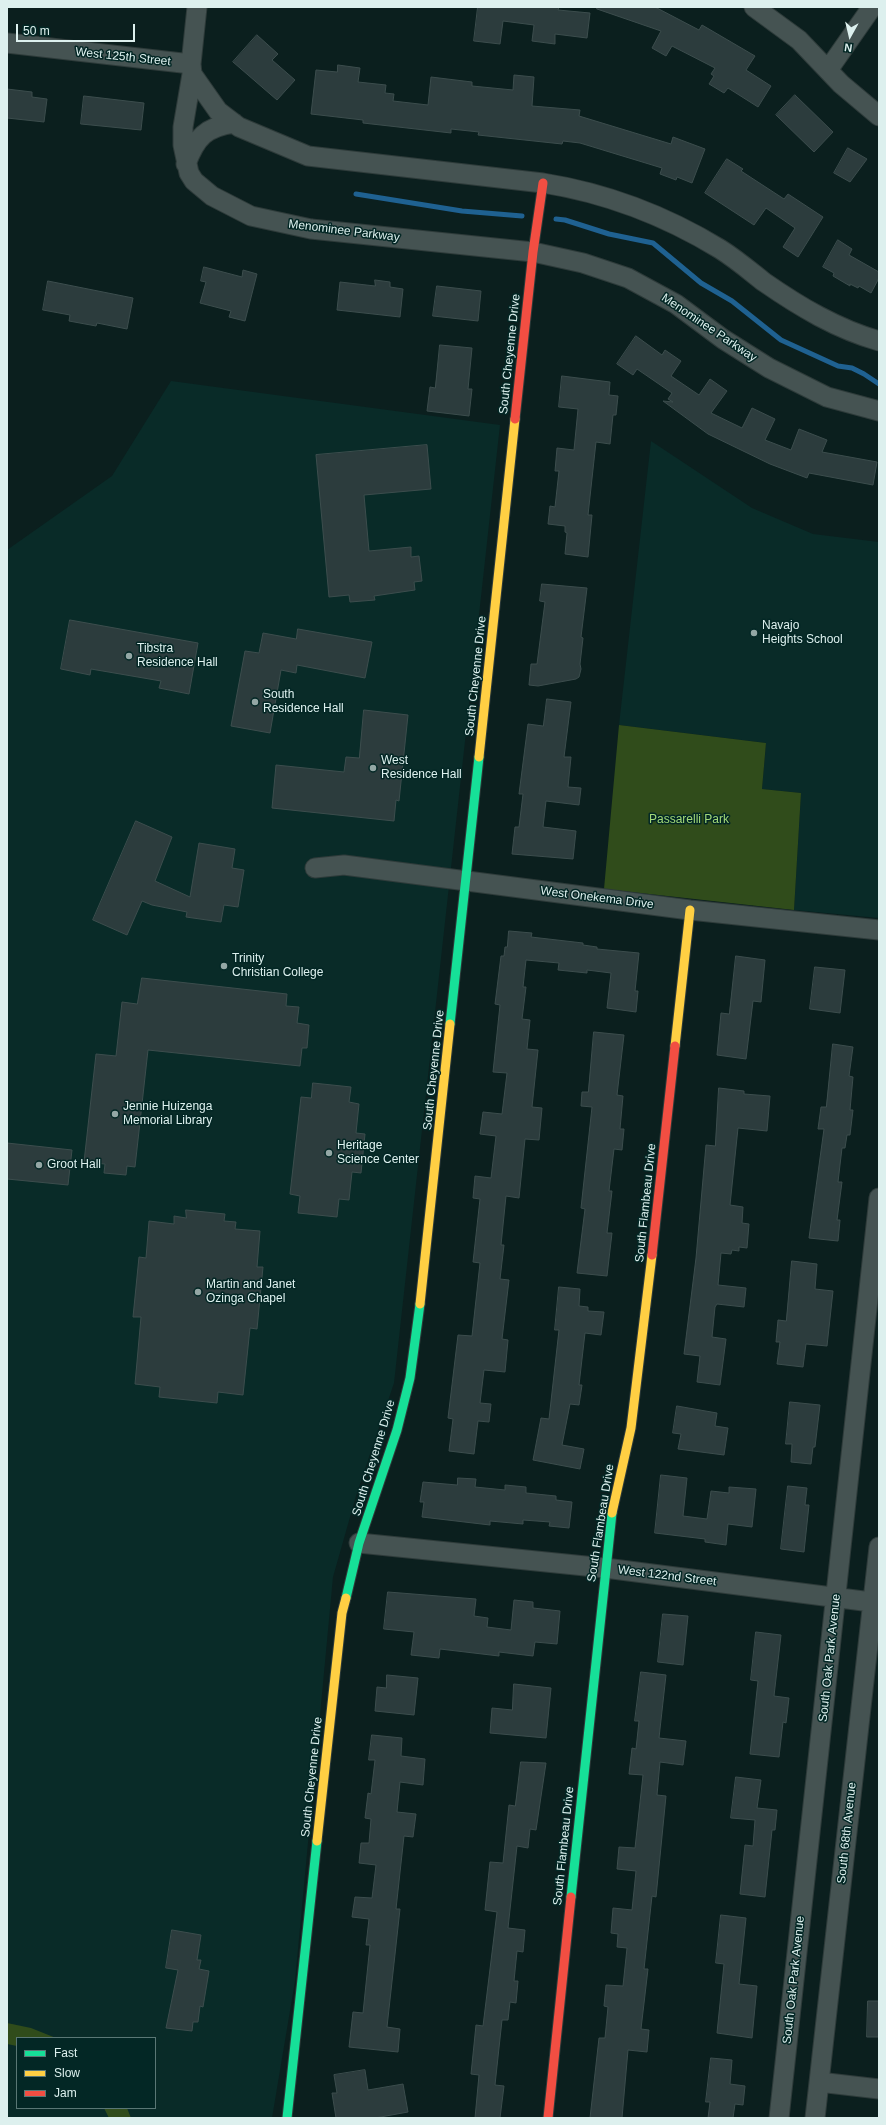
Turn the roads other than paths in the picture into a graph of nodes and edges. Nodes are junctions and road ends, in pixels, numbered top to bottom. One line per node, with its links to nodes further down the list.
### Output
1 (197, 7): 5 (street, Menominee Parkway)
2 (754, 7): 6 (street)
3 (872, 7): 6 (street)
4 (7, 43): 5 (street, West 125th Street)
5 (191, 69): 8 (street); 9 (street, Menominee Parkway)
6 (828, 70): 7 (street)
7 (879, 116)
8 (234, 123): 9 (street); 10 (street)
9 (186, 164): 11 (street, Menominee Parkway)
10 (543, 183): 11 (street, South Cheyenne Drive); 12 (street)
11 (533, 252): 13 (street, Menominee Parkway); 15 (street, South Cheyenne Drive)
12 (879, 341)
13 (879, 411)
14 (315, 868): 15 (street, West Onekema Drive)
15 (467, 881): 16 (street, West Onekema Drive); 19 (street, South Cheyenne Drive)
16 (690, 910): 17 (street, West Onekema Drive); 21 (street, South Flambeau Drive)
17 (879, 930)
18 (879, 1198): 22 (street, South Oak Park Avenue)
19 (360, 1543): 21 (street, West 122nd Street); 26 (street, South Cheyenne Drive)
20 (879, 1547): 23 (street, South 68th Avenue)
21 (605, 1568): 22 (street, West 122nd Street); 27 (street, South Flambeau Drive)
22 (837, 1597): 23 (street, West 122nd Street); 28 (street, South Oak Park Avenue)
23 (876, 1602): 24 (street, South 68th Avenue)
24 (819, 2082): 25 (street); 29 (street, South 68th Avenue)
25 (879, 2089)
26 (287, 2118)
27 (548, 2118)
28 (779, 2118)
29 (815, 2118)

